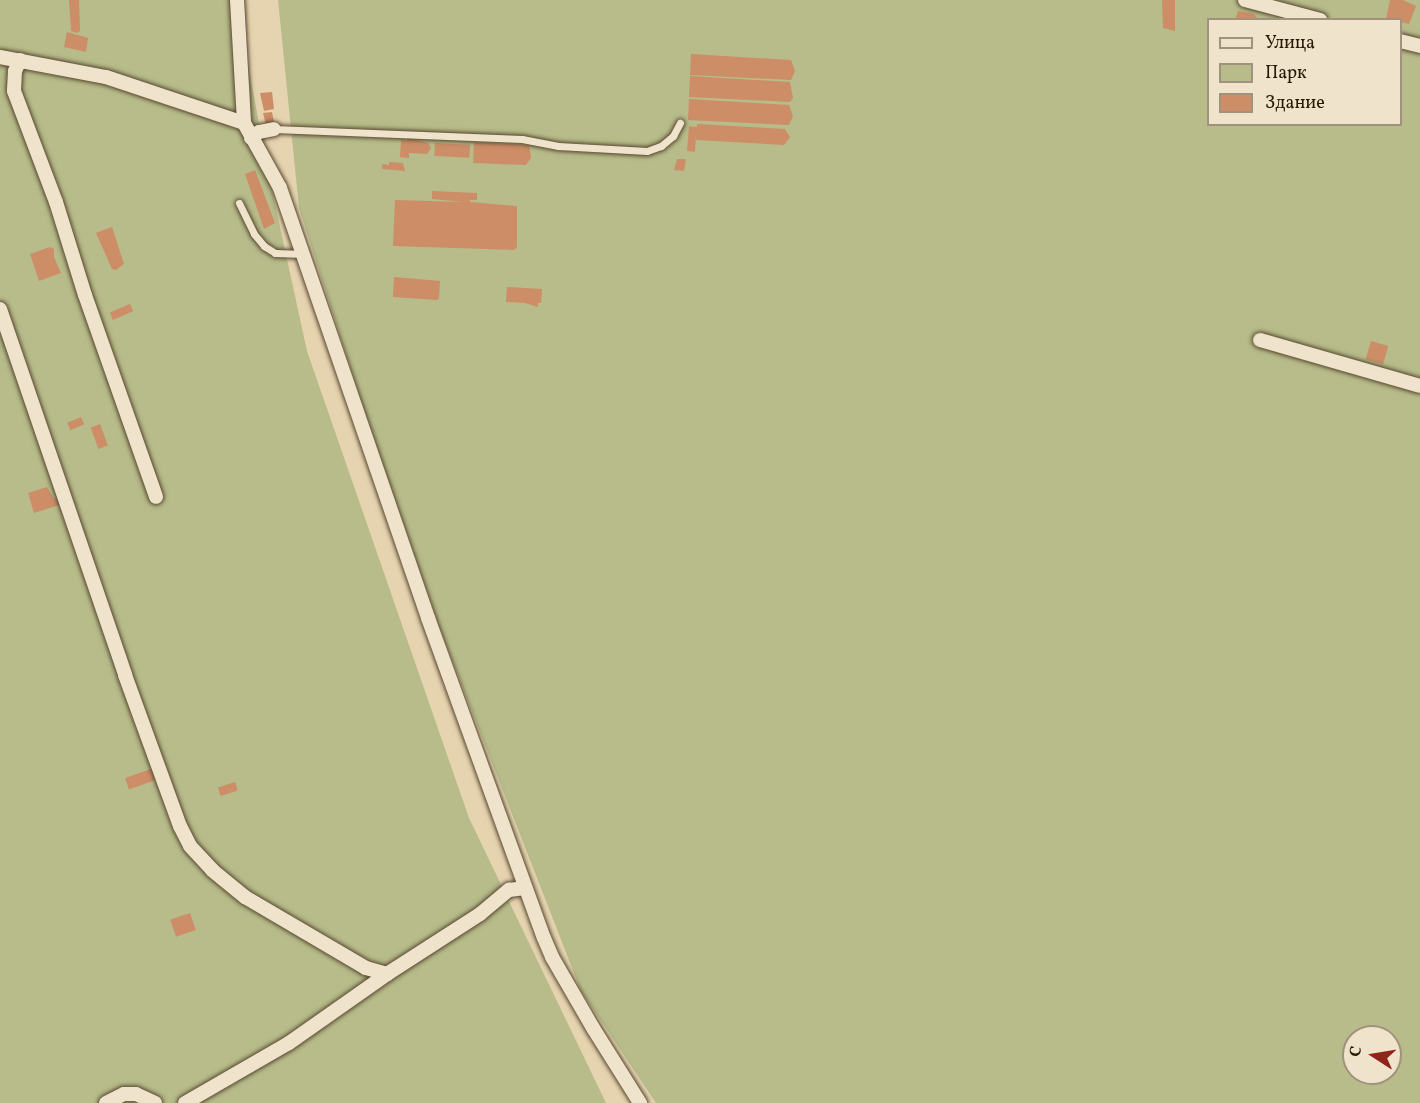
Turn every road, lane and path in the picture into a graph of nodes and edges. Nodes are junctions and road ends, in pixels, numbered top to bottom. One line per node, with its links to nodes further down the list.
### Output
1 (237, 0): 8 (street)
2 (1245, 0): 3 (street)
3 (1312, 18)
4 (1402, 41): 5 (street)
5 (1420, 46)
6 (0, 57): 7 (street)
7 (20, 60): 8 (street); 17 (street)
8 (244, 123): 11 (street)
9 (680, 123): 10 (lane)
10 (274, 129): 11 (street)
11 (251, 138): 13 (street)
12 (239, 203): 13 (lane)
13 (304, 254): 18 (street)
14 (0, 309): 19 (street)
15 (1260, 340): 16 (street)
16 (1420, 386)
17 (156, 497)
18 (525, 888): 19 (street); 23 (street)
19 (387, 974): 22 (street)
20 (110, 1102): 21 (street)
21 (155, 1103)
22 (185, 1103)
23 (640, 1103)

